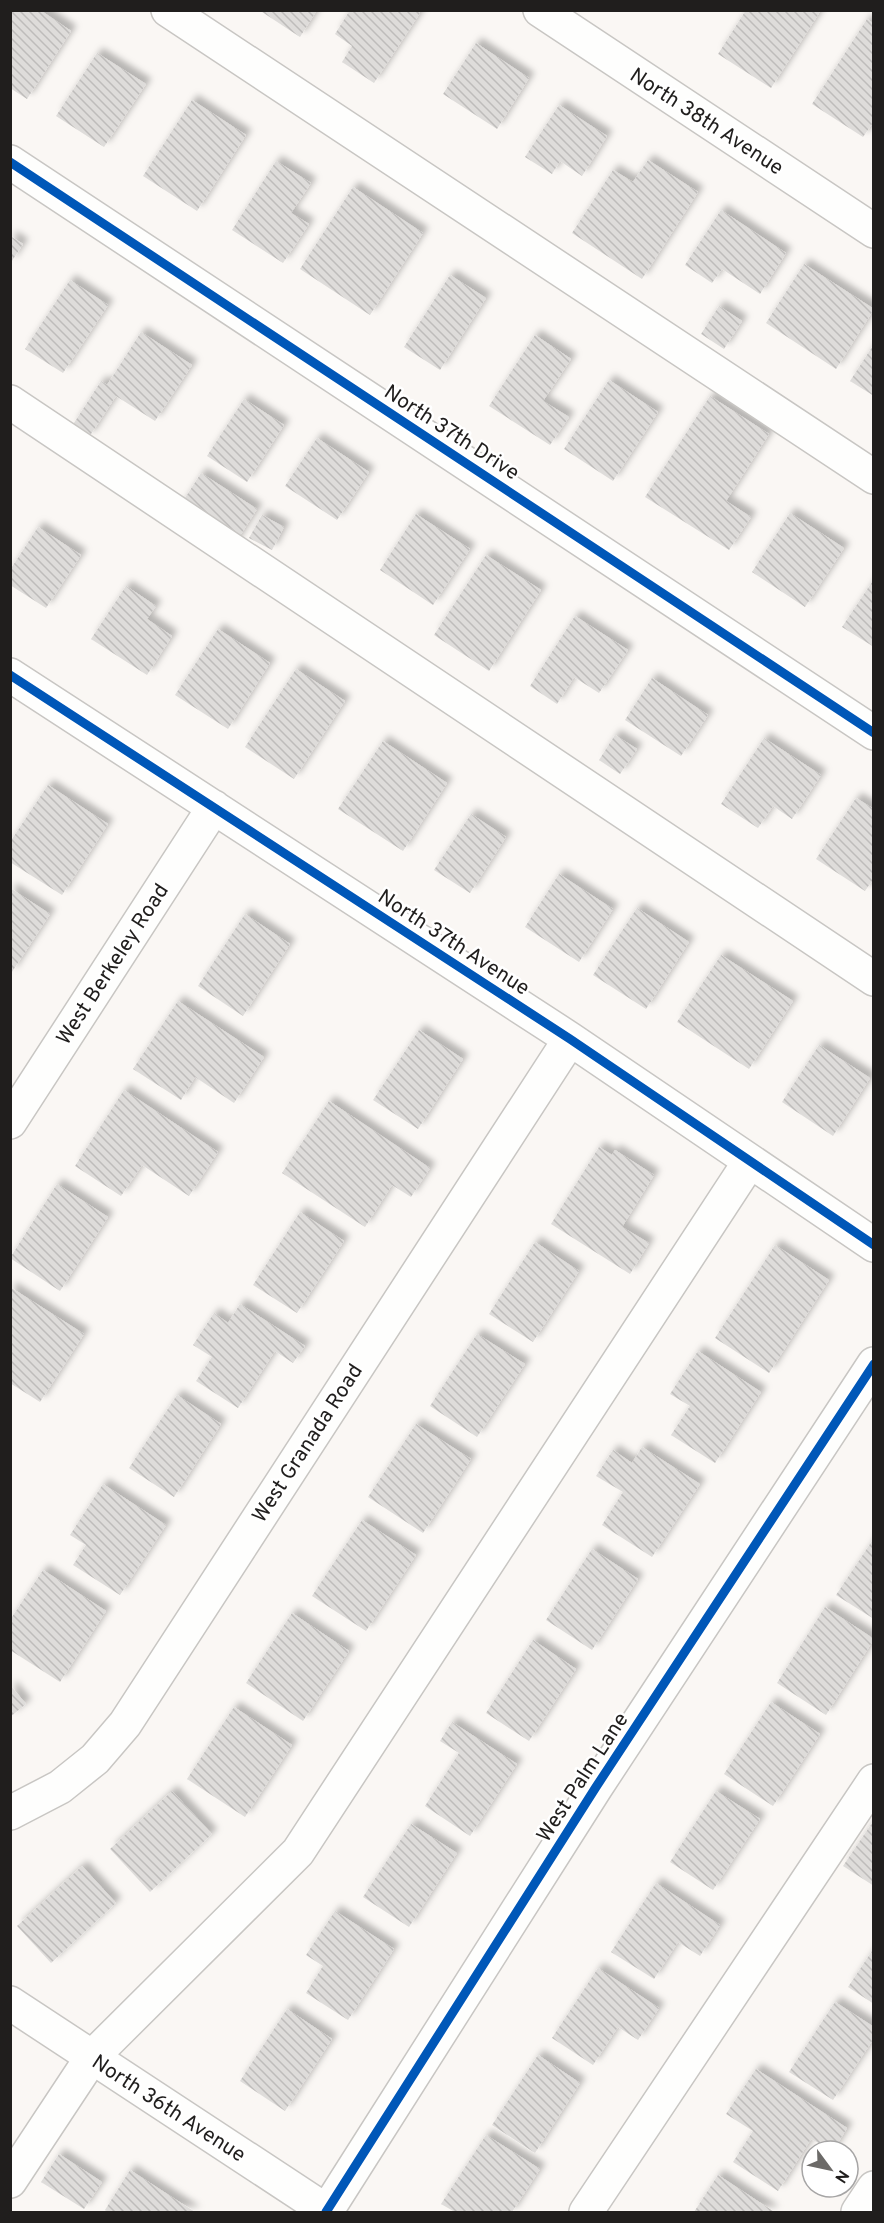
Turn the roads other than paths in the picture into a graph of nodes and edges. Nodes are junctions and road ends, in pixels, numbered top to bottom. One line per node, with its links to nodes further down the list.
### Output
1 (168, 10): 6 (street)
2 (540, 10): 4 (street, North 38th Avenue)
3 (10, 162): 8 (street, North 37th Drive)
4 (873, 231)
5 (10, 402): 10 (street)
6 (873, 477)
7 (10, 675): 9 (street, North 37th Avenue)
8 (873, 733)
9 (214, 807): 11 (street, North 37th Avenue); 12 (street, West Berkeley Road)
10 (873, 979)
11 (570, 1039): 13 (street, North 37th Avenue); 17 (street, West Granada Road)
12 (10, 1122)
13 (750, 1161): 14 (street, North 37th Avenue); 19 (street)
14 (873, 1245)
15 (873, 1364): 22 (street, West Palm Lane)
16 (873, 1781): 23 (street)
17 (10, 1813)
18 (10, 2002): 19 (street, North 36th Avenue)
19 (92, 2057): 20 (street); 22 (street, North 36th Avenue)
20 (10, 2181)
21 (873, 2188): 24 (street)
22 (327, 2212)
23 (586, 2212)
24 (858, 2212)

